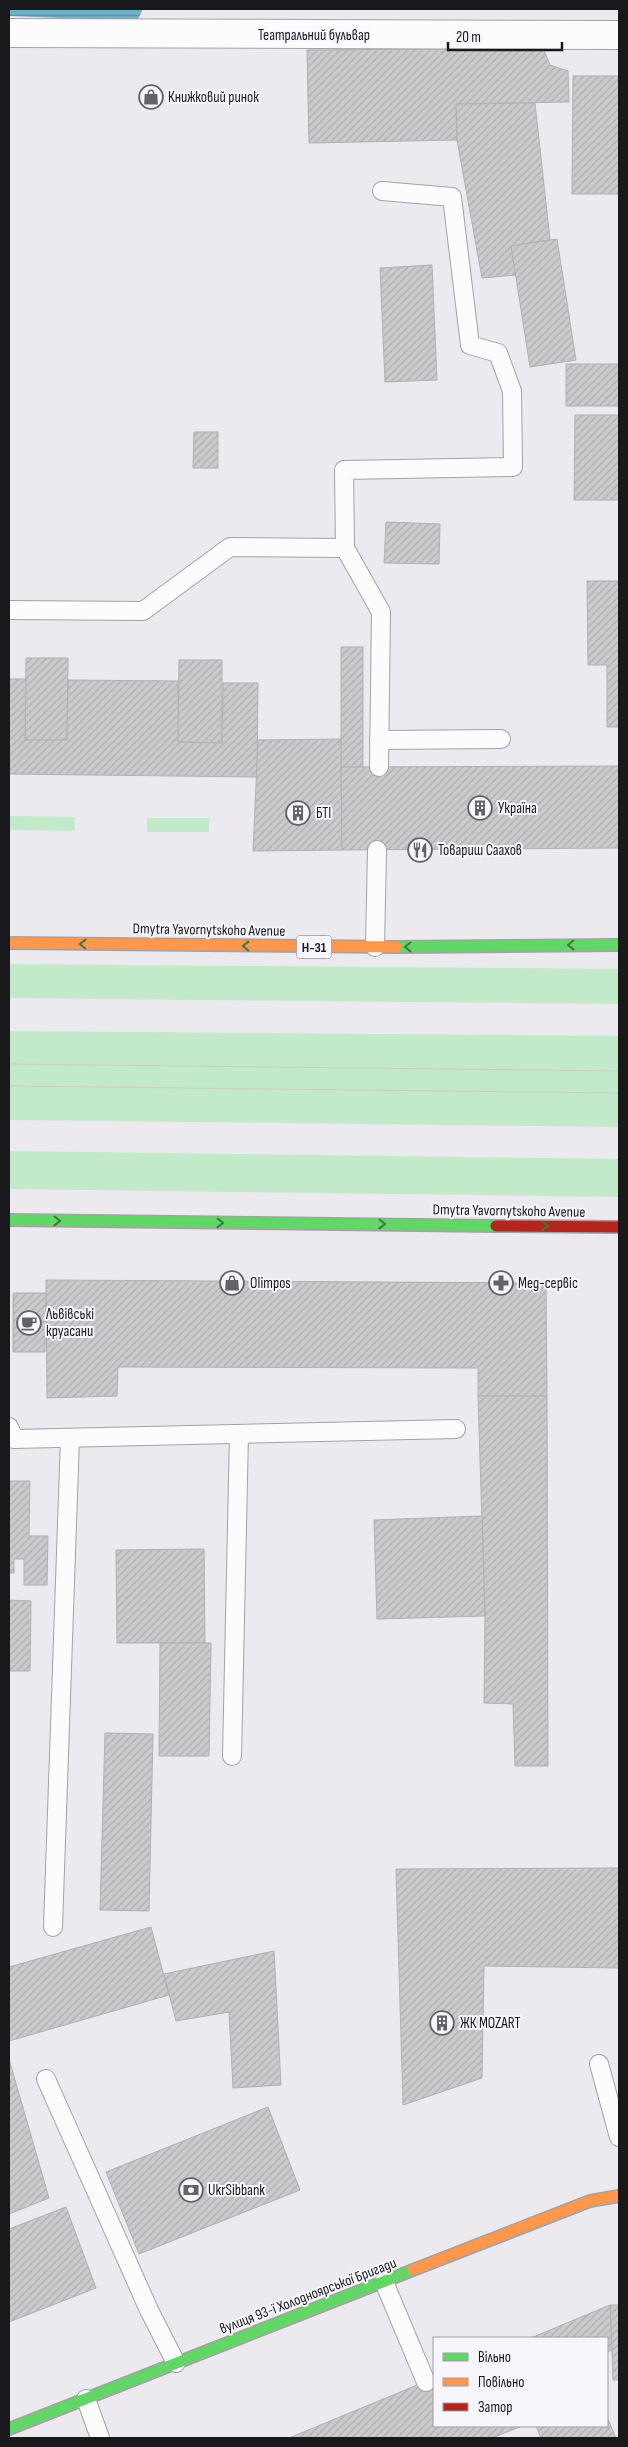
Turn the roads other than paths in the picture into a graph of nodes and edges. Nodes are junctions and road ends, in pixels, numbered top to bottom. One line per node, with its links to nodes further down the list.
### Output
1 (9, 33): 2 (street, Театральний бульвар)
2 (619, 36)
3 (382, 191): 4 (lane)
4 (345, 548): 5 (lane); 7 (lane)
5 (9, 610)
6 (501, 739): 7 (lane)
7 (379, 740): 8 (lane)
8 (379, 767)
9 (377, 850): 12 (lane)
10 (9, 943): 12 (main road, Dmytra Yavornytskoho Avenue / Н-31, one-way to 10)
11 (619, 945): 12 (main road, Dmytra Yavornytskoho Avenue / Н-31, one-way to 12)
12 (375, 947)
13 (9, 1220): 14 (main road, Dmytra Yavornytskoho Avenue, one-way to 14)
14 (619, 1227)
15 (9, 1427): 18 (lane)
16 (456, 1429): 17 (lane)
17 (239, 1434): 18 (lane); 19 (lane)
18 (70, 1438): 20 (lane)
19 (232, 1756)
20 (53, 1927)
21 (599, 2064): 23 (lane)
22 (46, 2079): 26 (lane)
23 (619, 2137)
24 (619, 2196): 25 (main road, вулиця 93-ї Холодноярської Бригади)
25 (384, 2282): 26 (main road, вулиця 93-ї Холодноярської Бригади); 27 (lane)
26 (176, 2363): 28 (main road, вулиця 93-ї Холодноярської Бригади)
27 (426, 2382)
28 (86, 2399): 29 (main road, вулиця 93-ї Холодноярської Бригади); 30 (lane)
29 (9, 2428)
30 (100, 2438)

